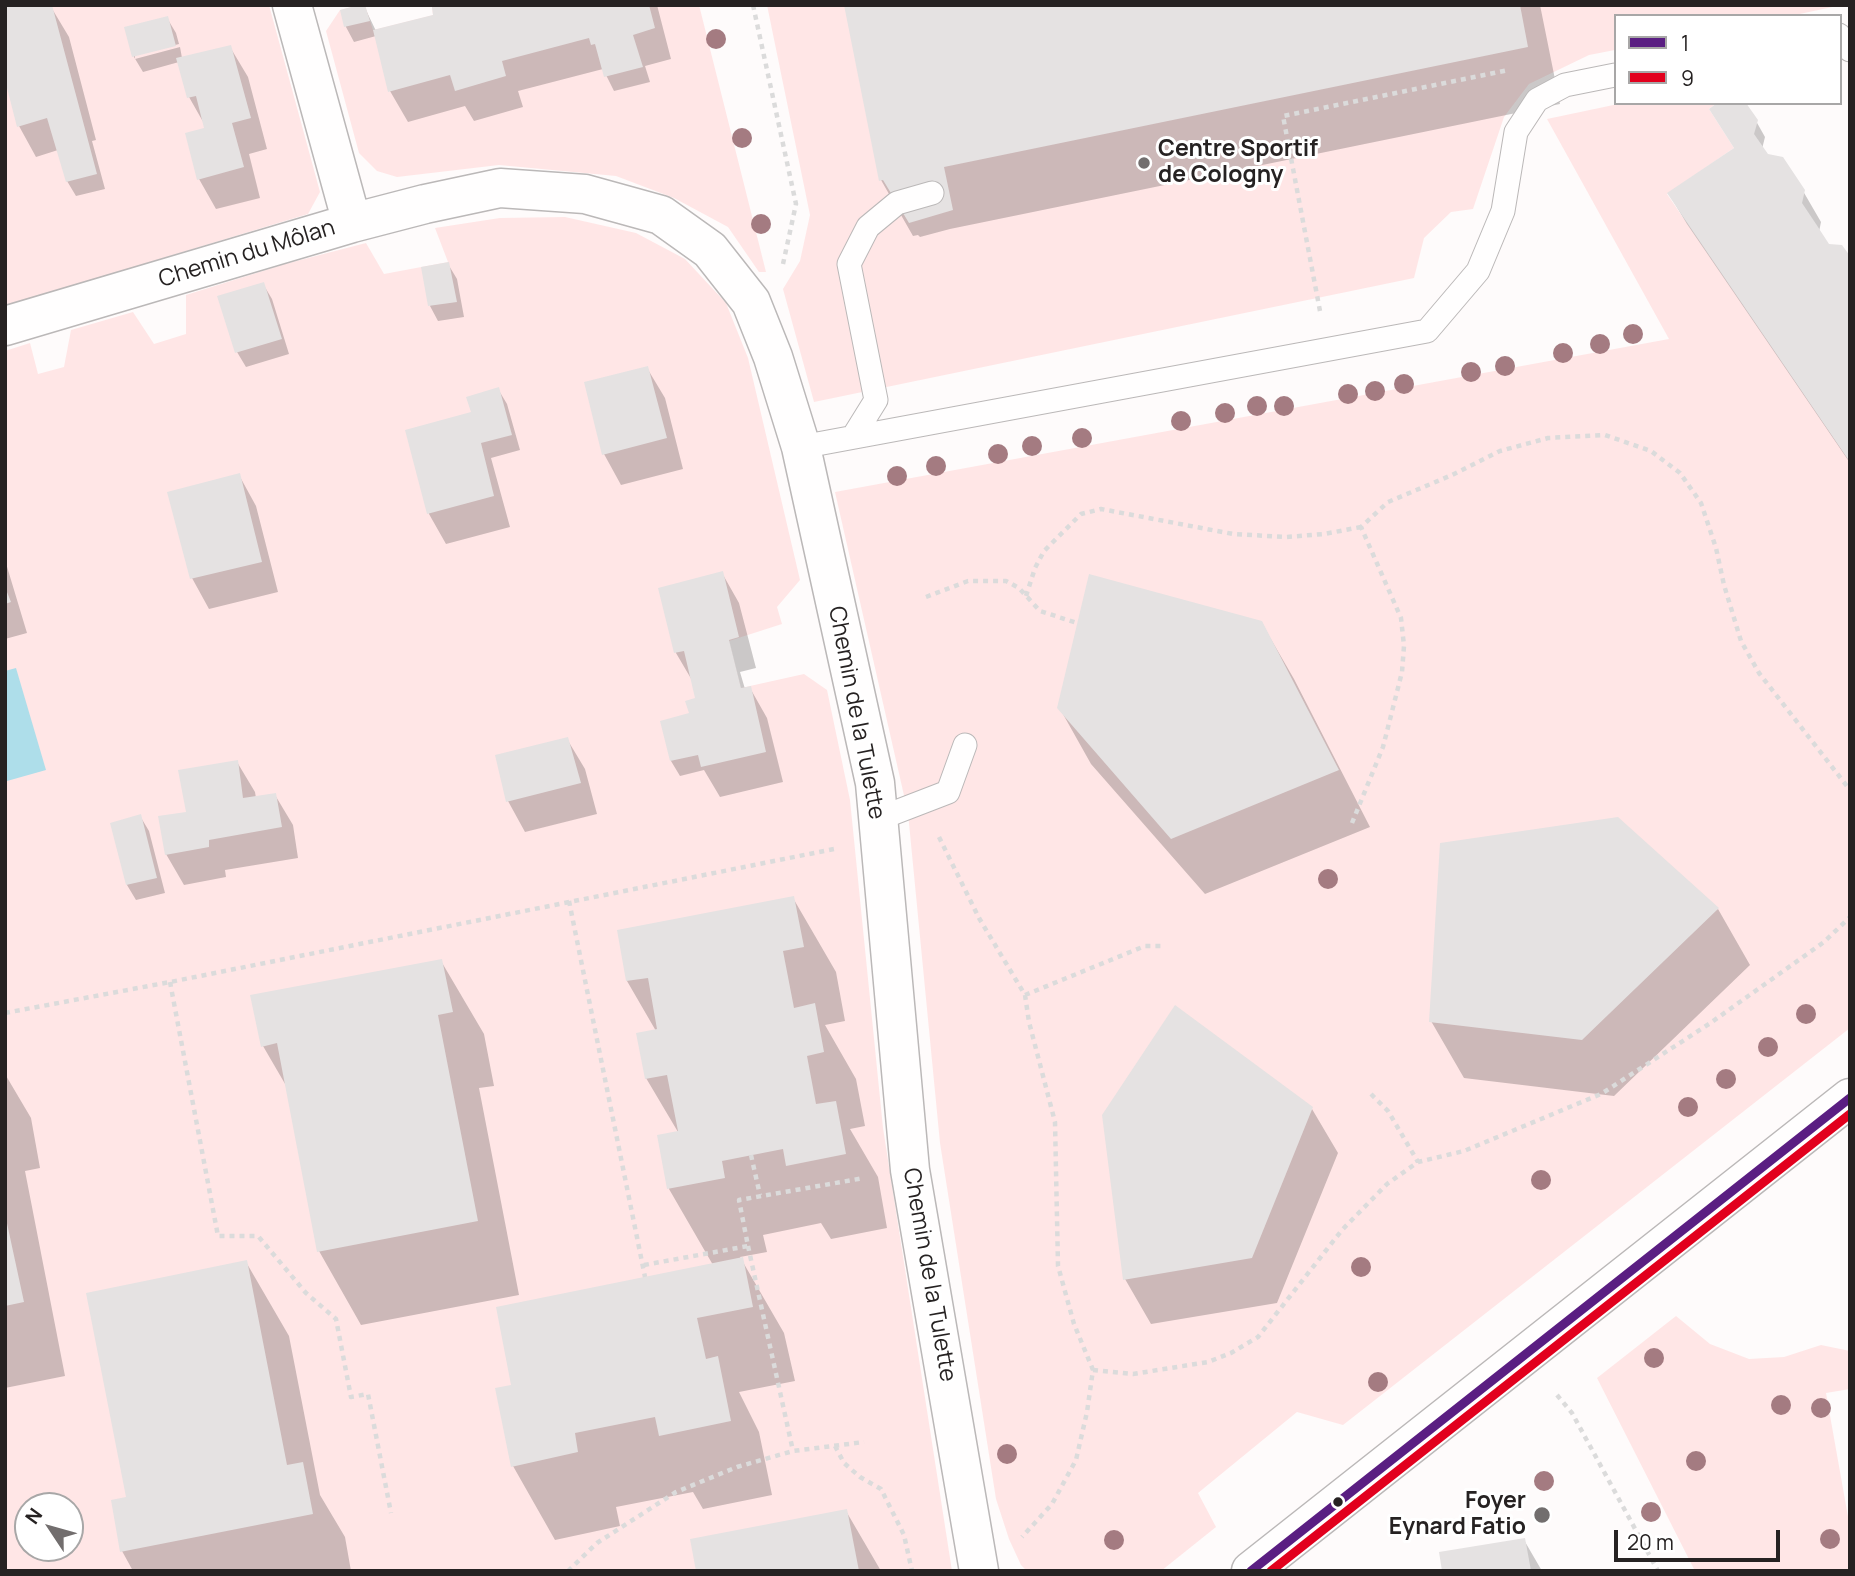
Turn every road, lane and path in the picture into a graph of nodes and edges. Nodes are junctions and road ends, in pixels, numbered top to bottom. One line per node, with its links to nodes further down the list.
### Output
1 (292, 5): 6 (street, Chemin du Môlan)
2 (753, 5): 7 (path)
3 (1614, 75): 4 (lane)
4 (1565, 85): 9 (lane); 9 (path)
5 (932, 193): 10 (lane)
6 (352, 223): 7 (street, Chemin de la Tulette); 8 (street, Chemin du Môlan)
7 (751, 302): 11 (street, Chemin de la Tulette)
8 (5, 326)
9 (1327, 350): 10 (lane)
10 (853, 437): 11 (lane)
11 (800, 447): 20 (street, Chemin de la Tulette)
12 (1361, 527): 13 (path); 17 (path); 18 (path)
13 (1026, 596): 14 (path); 15 (path)
14 (926, 597)
15 (1077, 623)
16 (965, 745): 20 (lane)
17 (1850, 790)
18 (1352, 823)
19 (936, 827): 25 (path)
20 (879, 830): 21 (path); 31 (street, Chemin de la Tulette)
21 (569, 901): 24 (path); 34 (path)
22 (1850, 917): 30 (path)
23 (1165, 946): 25 (path)
24 (170, 982): 26 (path); 41 (path)
25 (1025, 995): 36 (path)
26 (5, 1013)
27 (1371, 1094): 30 (path)
28 (1850, 1098): 46 (street)
29 (751, 1155): 32 (path)
30 (1418, 1162): 36 (path)
31 (909, 1170): 32 (path); 45 (street, Chemin de la Tulette)
32 (760, 1195): 33 (path)
33 (748, 1245): 34 (path); 40 (path)
34 (644, 1265): 35 (path)
35 (645, 1277)
36 (1093, 1370): 42 (path)
37 (1557, 1395): 47 (path)
38 (864, 1442): 39 (path)
39 (835, 1445): 40 (path); 44 (path)
40 (793, 1451): 43 (path)
41 (391, 1513)
42 (1016, 1543)
43 (568, 1571)
44 (912, 1571)
45 (979, 1571)
46 (1251, 1571)
47 (1658, 1571)

